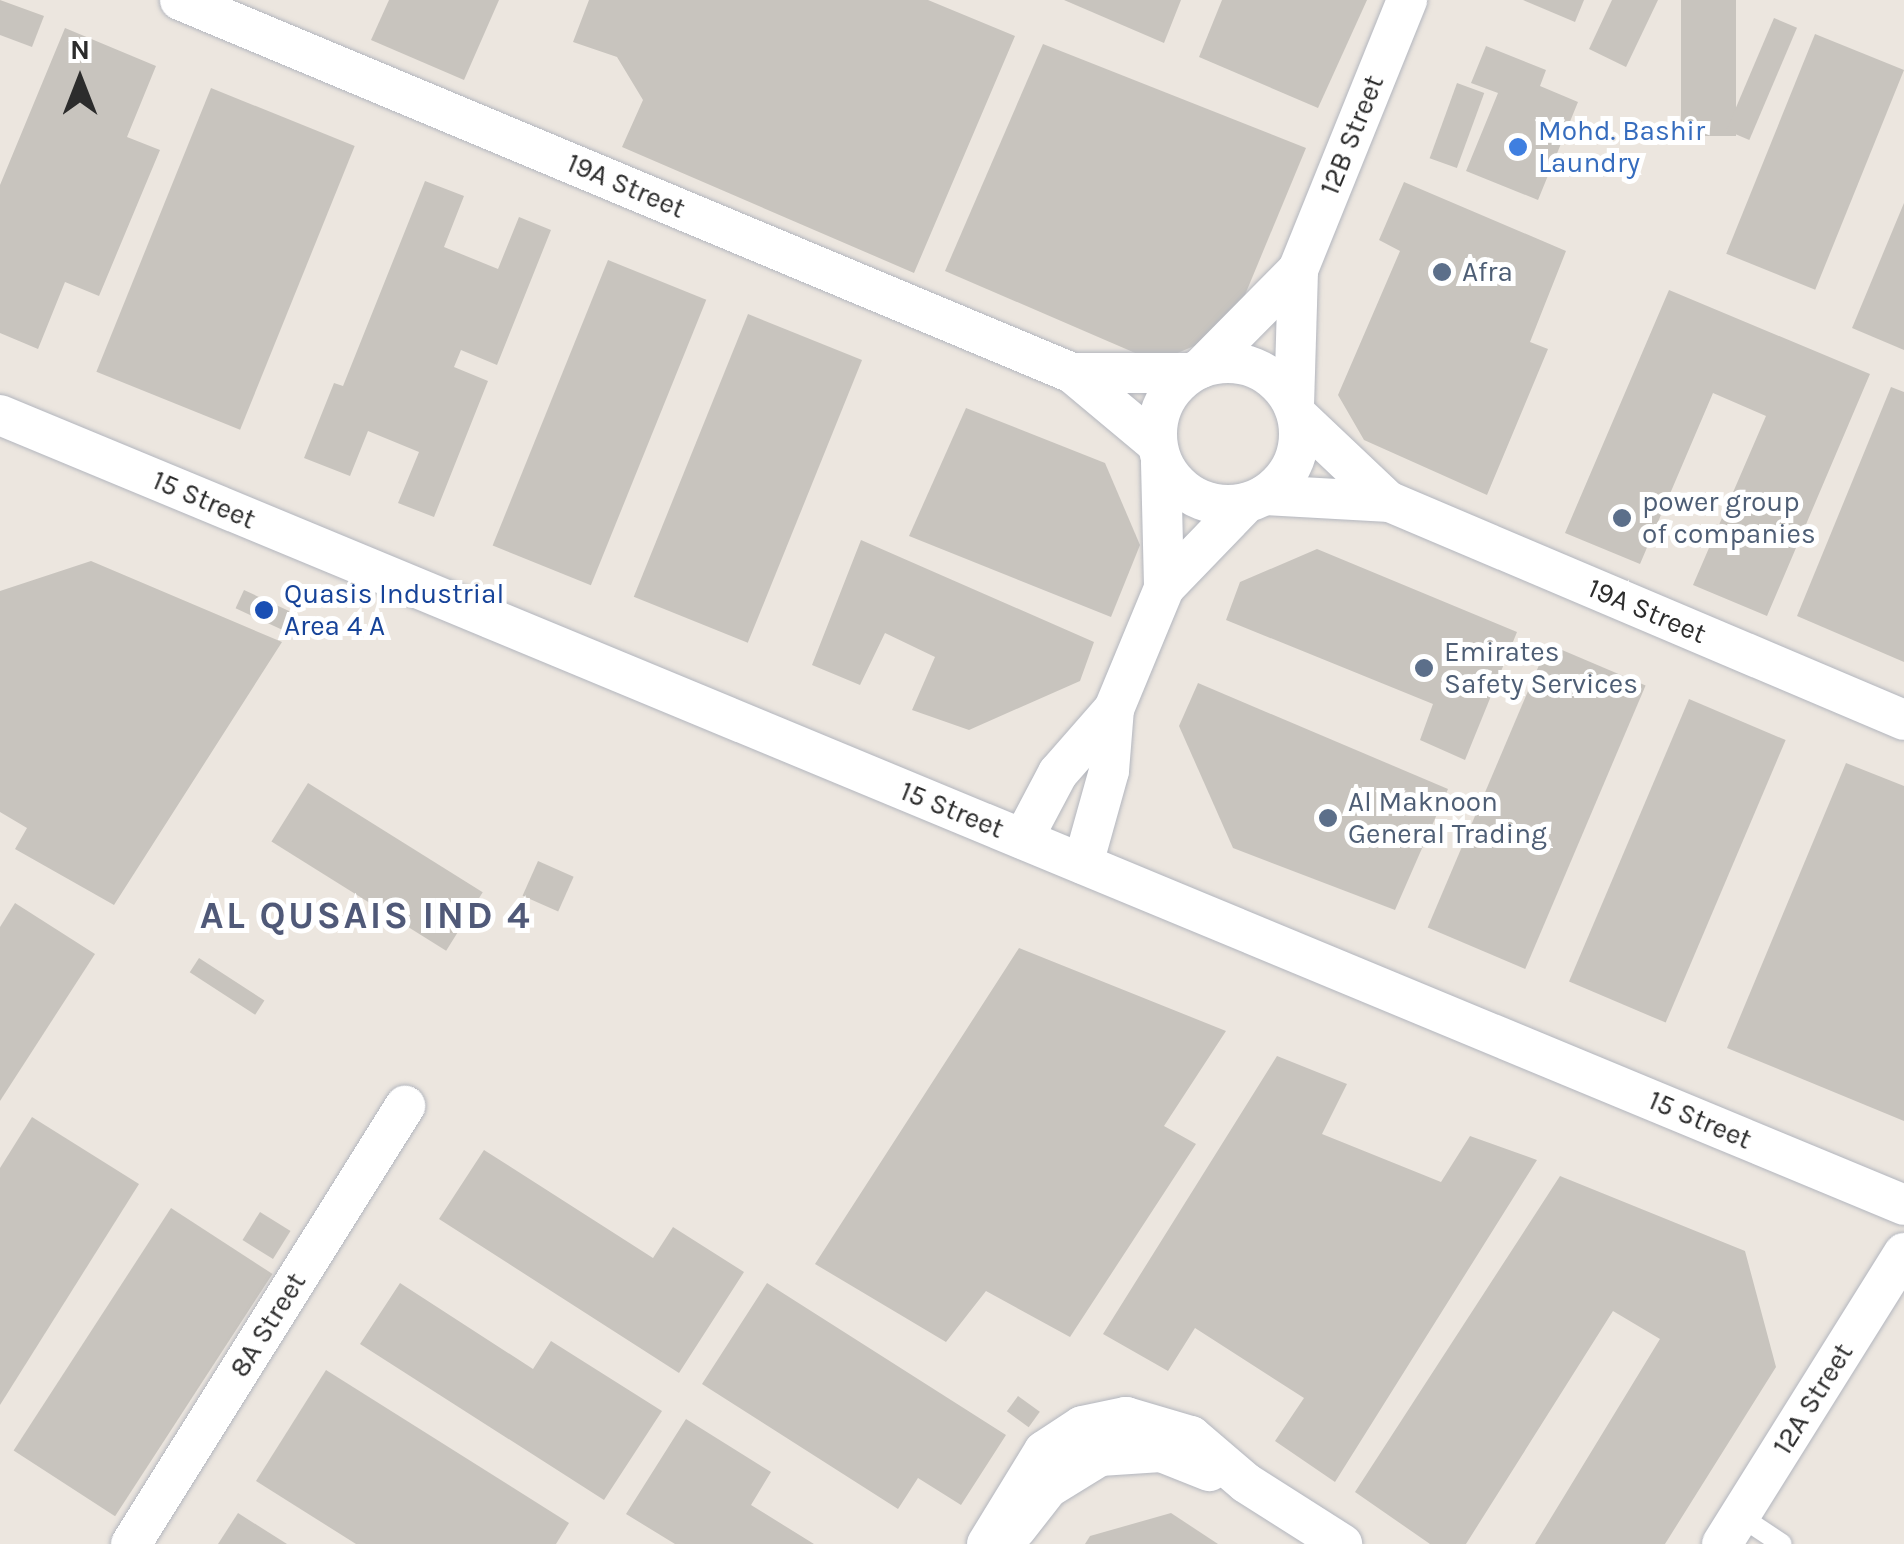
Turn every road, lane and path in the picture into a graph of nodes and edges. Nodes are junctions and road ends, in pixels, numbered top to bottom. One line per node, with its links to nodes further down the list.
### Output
1 (180, 0): 5 (street, 19A Street)
2 (1407, 0): 3 (street, 12B Street)
3 (1298, 270): 4 (street); 6 (street)
4 (1195, 371): 5 (street); 6 (street); 8 (street)
5 (1072, 373): 8 (street)
6 (1296, 410): 9 (street); 10 (street)
7 (3, 422): 14 (street, 15 Street)
8 (1159, 453): 9 (street); 11 (street)
9 (1256, 499): 10 (street); 11 (street)
10 (1390, 502): 13 (street, 19A Street)
11 (1164, 588): 12 (street)
12 (1114, 709): 14 (street); 15 (street)
13 (1904, 720)
14 (1023, 839): 15 (street, 15 Street)
15 (1083, 864): 17 (street, 15 Street)
16 (405, 1106): 21 (street, 8A Street)
17 (1904, 1204)
18 (1904, 1253): 20 (street, 12A Street)
19 (1246, 1483): 22 (street); 23 (street); 24 (street)
20 (1731, 1530): 25 (lane)
21 (131, 1544)
22 (987, 1544)
23 (1002, 1544)
24 (1342, 1544)
25 (1782, 1544)

